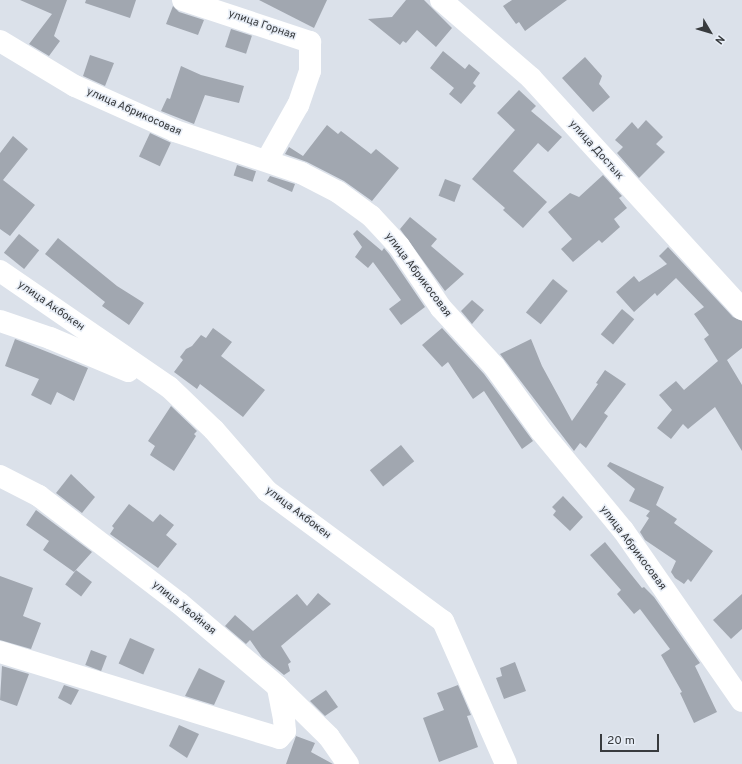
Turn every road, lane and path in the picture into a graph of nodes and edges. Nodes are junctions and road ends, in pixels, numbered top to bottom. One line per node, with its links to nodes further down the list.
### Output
1 (183, 0): 4 (street, улица Горная)
2 (441, 0): 6 (street, улица Достык)
3 (0, 41): 4 (street, улица Абрикосовая)
4 (267, 160): 12 (street, улица Абрикосовая)
5 (0, 271): 8 (street, улица Акбокен)
6 (742, 309)
7 (0, 321): 8 (street)
8 (168, 387): 14 (street, улица Акбокен)
9 (0, 476): 11 (street, улица Хвойная)
10 (0, 652): 11 (street)
11 (278, 687): 13 (street, улица Хвойная)
12 (741, 695)
13 (348, 764)
14 (506, 764)

